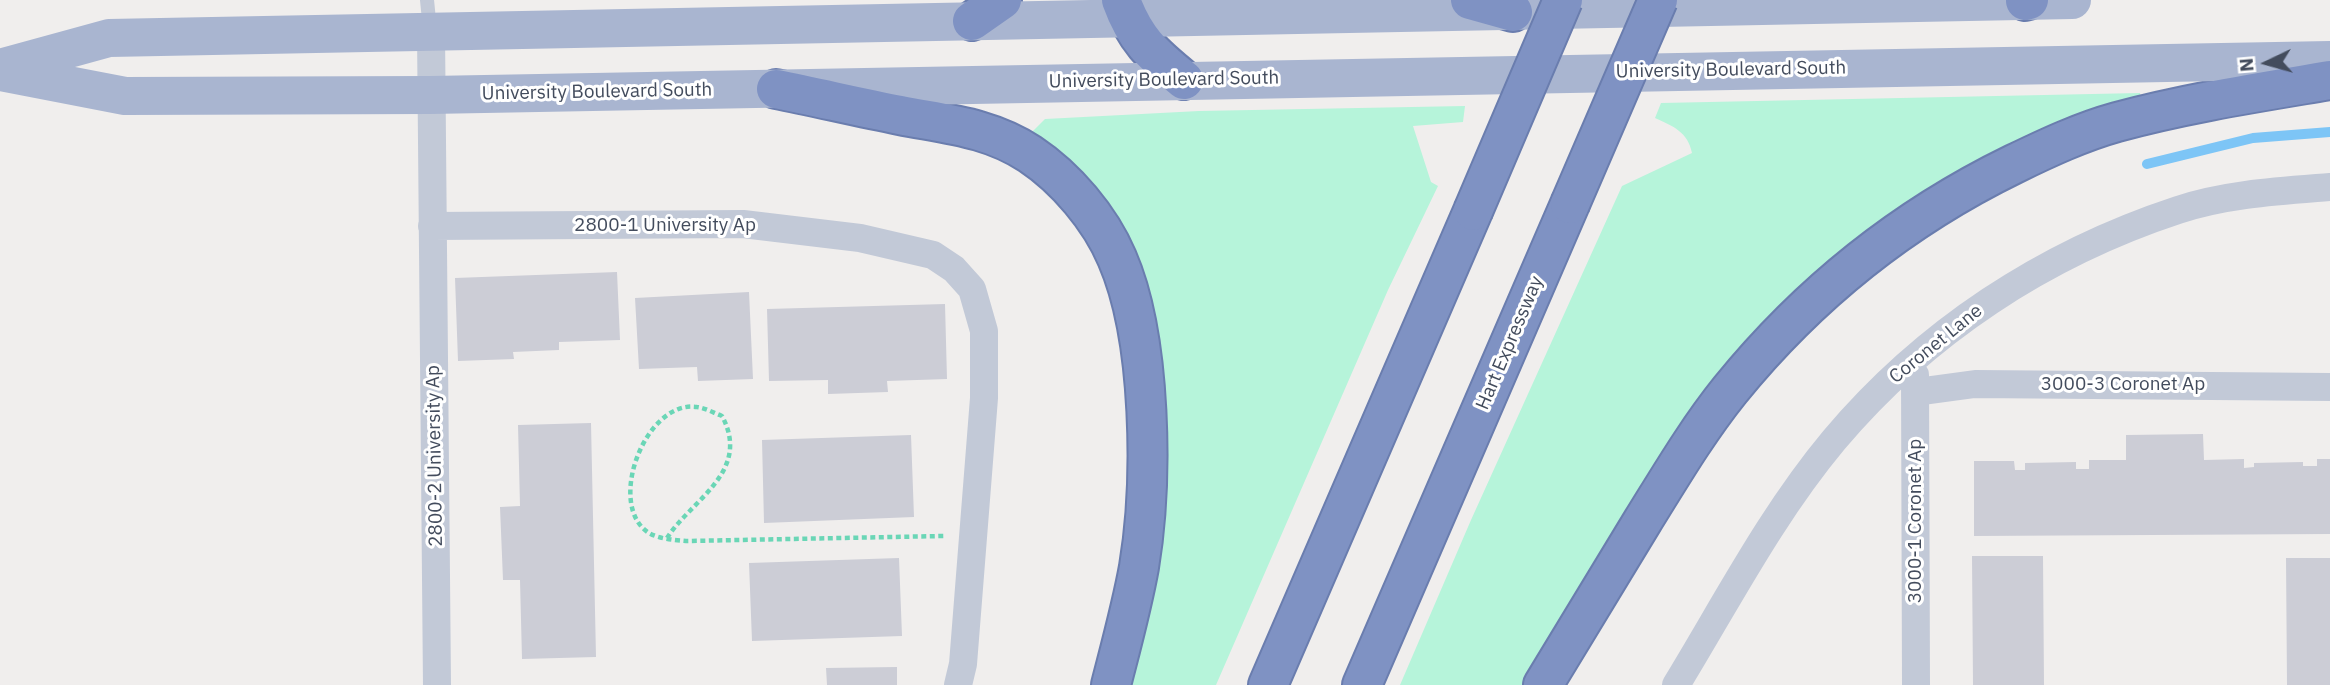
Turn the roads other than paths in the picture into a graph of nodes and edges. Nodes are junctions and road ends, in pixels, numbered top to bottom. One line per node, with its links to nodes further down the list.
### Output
1 (1470, 0): 8 (highway)
2 (1563, 0): 24 (highway, bridge)
3 (1658, 0): 25 (highway, Hart Expressway, bridge)
4 (2027, 0): 5 (main road, University Boulevard South); 8 (main road, University Boulevard South)
5 (2072, 0)
6 (1124, 10): 7 (main road, University Boulevard South); 8 (main road, University Boulevard South); 12 (highway)
7 (987, 11): 9 (main road, University Boulevard South)
8 (1513, 12)
9 (429, 16): 11 (main road, University Boulevard South); 15 (street)
10 (2330, 60): 12 (main road, University Boulevard South)
11 (0, 70): 15 (main road, University Boulevard South)
12 (1184, 80): 14 (main road, University Boulevard South)
13 (2330, 80): 26 (highway)
14 (776, 89): 15 (main road, University Boulevard South); 23 (highway)
15 (430, 94): 17 (street)
16 (2330, 187): 18 (street, Coronet Lane)
17 (432, 226): 21 (street, 2800-2 University Ap); 22 (street, 2800-1 University Ap)
18 (1915, 358): 20 (street, 3000-1 Coronet Ap); 27 (street, Coronet Lane)
19 (2330, 387): 20 (street, 3000-3 Coronet Ap)
20 (1916, 392): 28 (street, 3000-1 Coronet Ap)
21 (437, 685)
22 (958, 685)
23 (1111, 685)
24 (1268, 685)
25 (1362, 685)
26 (1543, 685)
27 (1676, 685)
28 (1916, 685)

